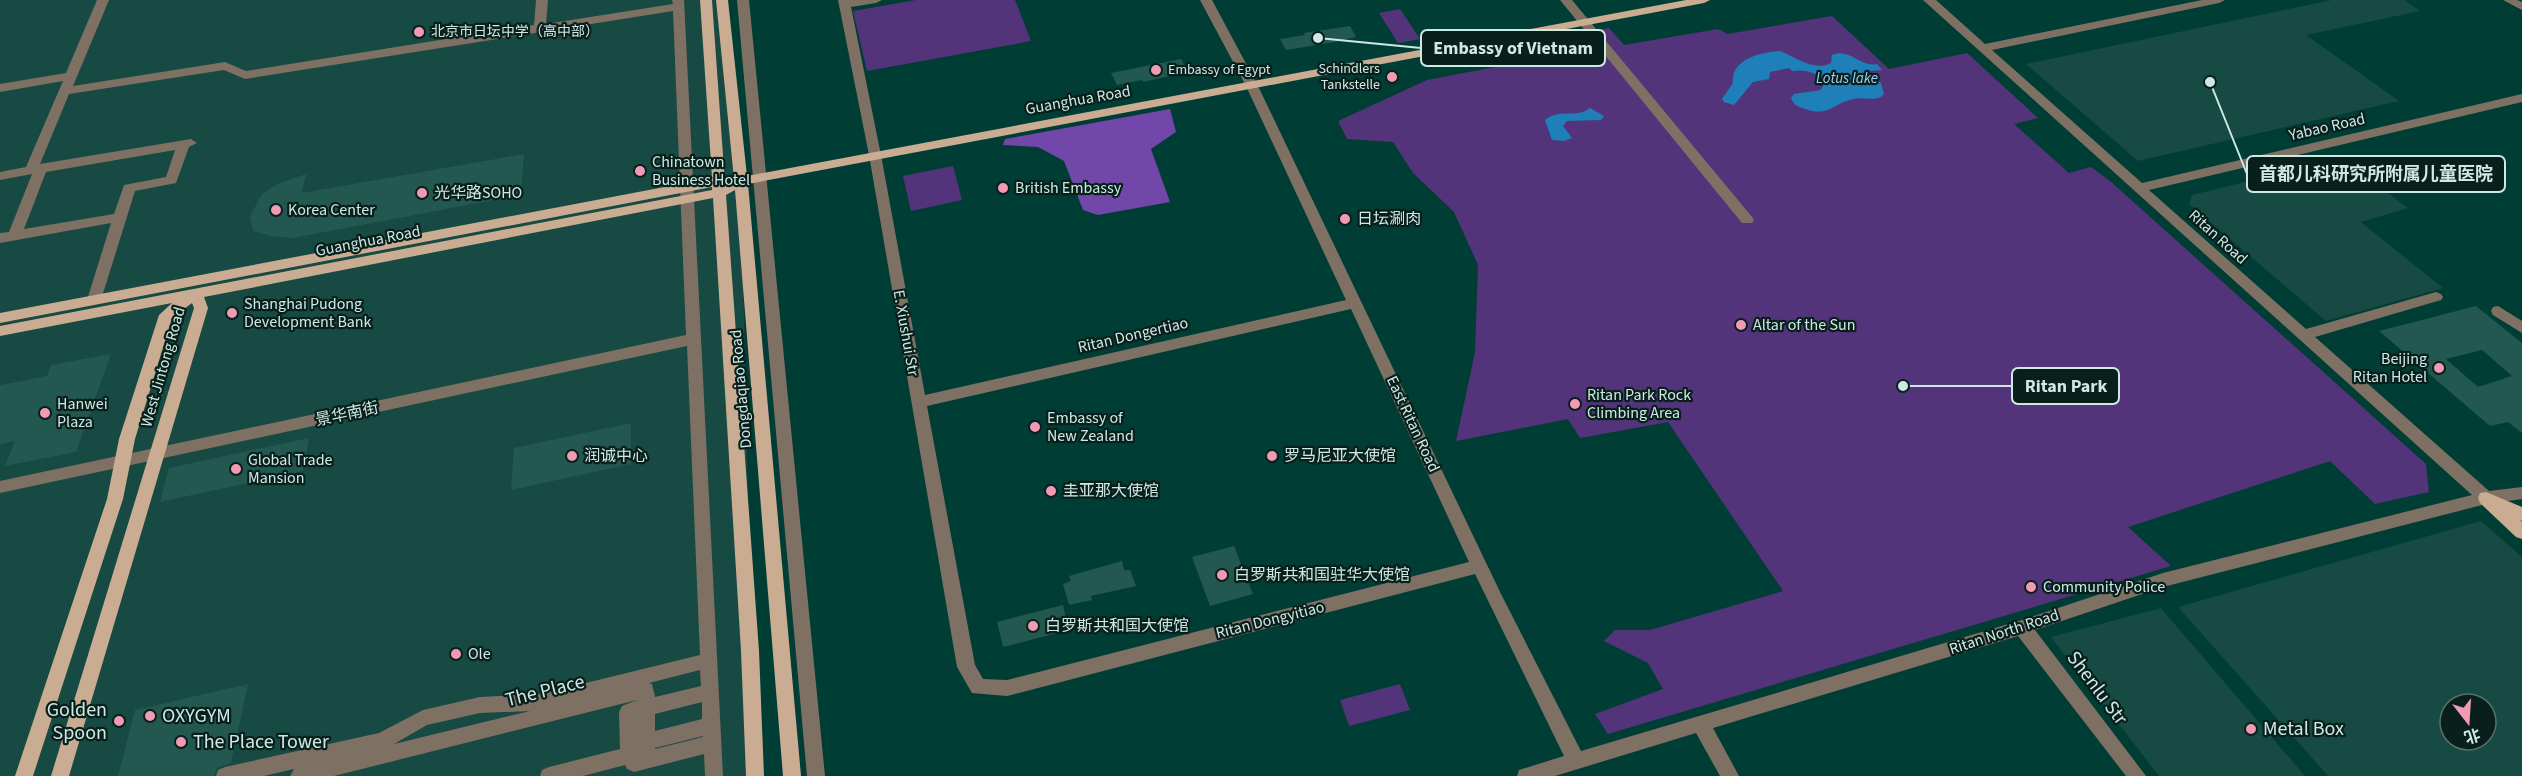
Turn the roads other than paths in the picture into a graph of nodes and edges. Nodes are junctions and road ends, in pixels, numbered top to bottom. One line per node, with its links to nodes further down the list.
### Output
1 (103, 0): 19 (street)
2 (542, 0): 17 (street)
3 (706, 0): 29 (main road, Dongdaqiao Road)
4 (722, 0): 28 (main road, Dongdaqiao Road)
5 (744, 0): 27 (street)
6 (876, 0): 13 (street)
7 (1206, 0): 20 (street, East Ritan Road)
8 (1566, 0): 16 (street)
9 (1704, 0): 16 (main road, Guanghua Road)
10 (1929, 0): 18 (street, Ritan Road)
11 (2219, 0): 18 (street)
12 (2509, 0): 15 (street)
13 (845, 3): 24 (street, E. Xiushui Str)
14 (678, 4): 17 (street); 31 (street)
15 (2522, 7)
16 (1583, 21): 20 (main road, Guanghua Road); 33 (street)
17 (540, 28): 22 (street)
18 (1982, 48): 30 (street, Ritan Road)
19 (71, 76): 21 (street); 22 (street)
20 (1252, 86): 24 (main road, Guanghua Road); 39 (street, East Ritan Road)
21 (0, 88)
22 (64, 91): 25 (street)
23 (2522, 98): 30 (street, Yabao Road)
24 (875, 155): 27 (main road, Guanghua Road); 46 (street, E. Xiushui Str)
25 (36, 169): 26 (street); 32 (street); 34 (street)
26 (0, 176)
27 (759, 179): 28 (main road, Guanghua Road); 73 (street)
28 (741, 181): 29 (main road, Guanghua Road); 72 (main road, Dongdaqiao Road)
29 (719, 187): 31 (main road, Guanghua Road); 71 (main road, Dongdaqiao Road)
30 (2139, 188): 44 (street, Ritan Road)
31 (686, 193): 36 (main road, Guanghua Road); 38 (main road, Guanghua Road); 45 (street)
32 (120, 217): 34 (street); 38 (street)
33 (1747, 220)
34 (15, 235): 35 (street)
35 (0, 238)
36 (195, 293): 43 (main road, Guanghua Road); 47 (main road, West Jintong Road); 48 (main road, West Jintong Road)
37 (2436, 297): 44 (street)
38 (94, 300): 41 (main road, Guanghua Road)
39 (1356, 303): 46 (street, Ritan Dongertiao); 54 (street, East Ritan Road)
40 (2498, 310): 42 (street)
41 (0, 318)
42 (2522, 328)
43 (0, 331)
44 (2303, 335): 51 (street, Ritan Road)
45 (693, 339): 47 (street, 景华南街); 56 (street)
46 (918, 402): 57 (street, E. Xiushui Str)
47 (157, 454): 48 (street, 景华南街); 65 (main road, West Jintong Road)
48 (123, 462): 49 (street, 景华南街); 64 (main road, West Jintong Road)
49 (0, 487)
50 (2522, 493): 51 (street, Ritan North Road)
51 (2486, 498): 52 (main road); 53 (main road); 55 (street, Ritan North Road)
52 (2522, 514)
53 (2522, 532)
54 (1479, 566): 57 (street, Ritan Dongyitiao); 63 (street, East Ritan Road)
55 (2022, 627): 60 (street, Ritan North Road); 76 (street, Shenlu Str)
56 (710, 660): 58 (street); 66 (street)
57 (966, 667)
58 (711, 692): 59 (street); 61 (street)
59 (646, 708): 62 (street); 67 (street, The Place)
60 (1701, 725): 63 (street, Ritan North Road); 75 (street)
61 (712, 734): 62 (street); 69 (street); 70 (street)
62 (646, 742): 68 (street)
63 (1576, 761): 74 (street, Ritan North Road)
64 (24, 776)
65 (60, 776)
66 (225, 776)
67 (299, 776)
68 (549, 776)
69 (584, 776)
70 (714, 776)
71 (755, 776)
72 (792, 776)
73 (816, 776)
74 (1526, 776)
75 (1730, 776)
76 (2137, 776)

